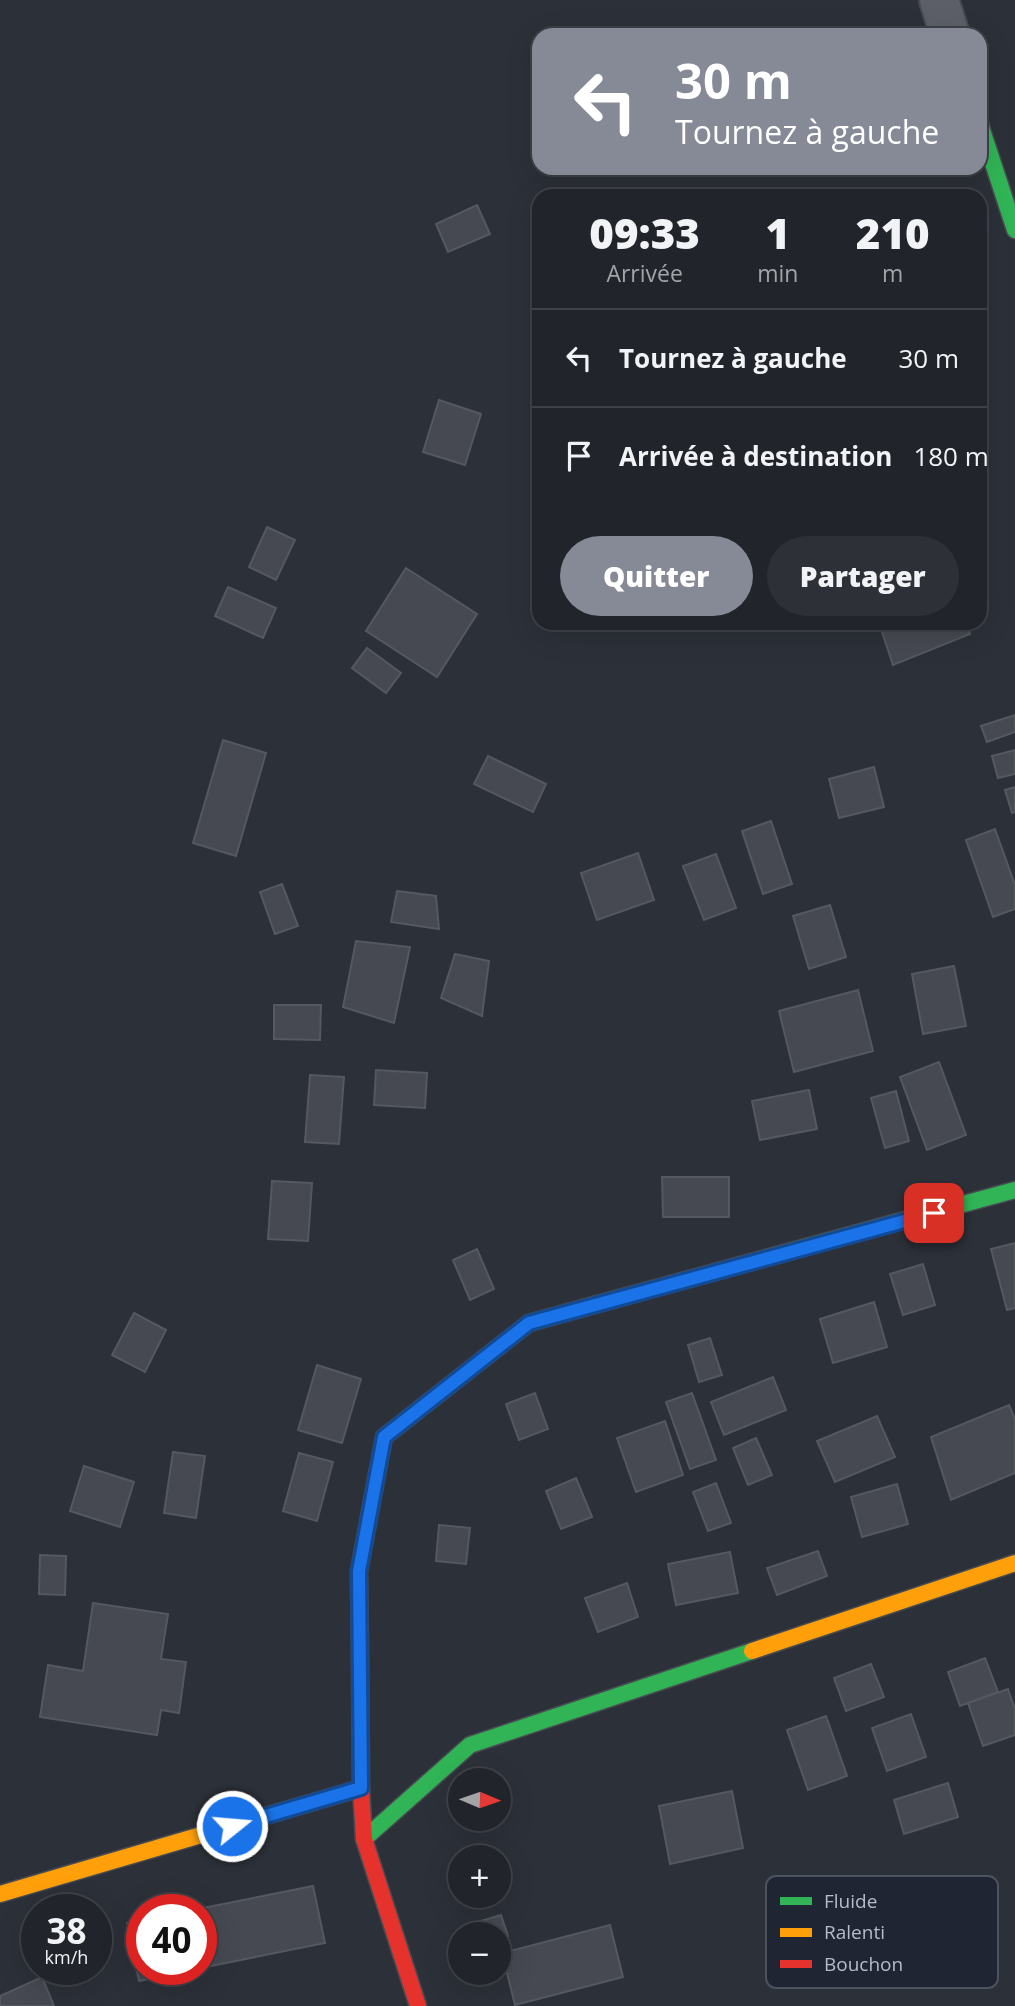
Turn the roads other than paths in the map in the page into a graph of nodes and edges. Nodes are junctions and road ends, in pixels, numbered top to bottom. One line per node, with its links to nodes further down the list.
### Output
1 (939, 0): 2 (street)
2 (948, 28)
3 (987, 145): 4 (street)
4 (1015, 230)
5 (1015, 1190): 7 (street)
6 (1015, 1563): 8 (street)
7 (361, 1788): 8 (street); 9 (street)
8 (364, 1839): 10 (street)
9 (0, 1895)
10 (418, 2006)

